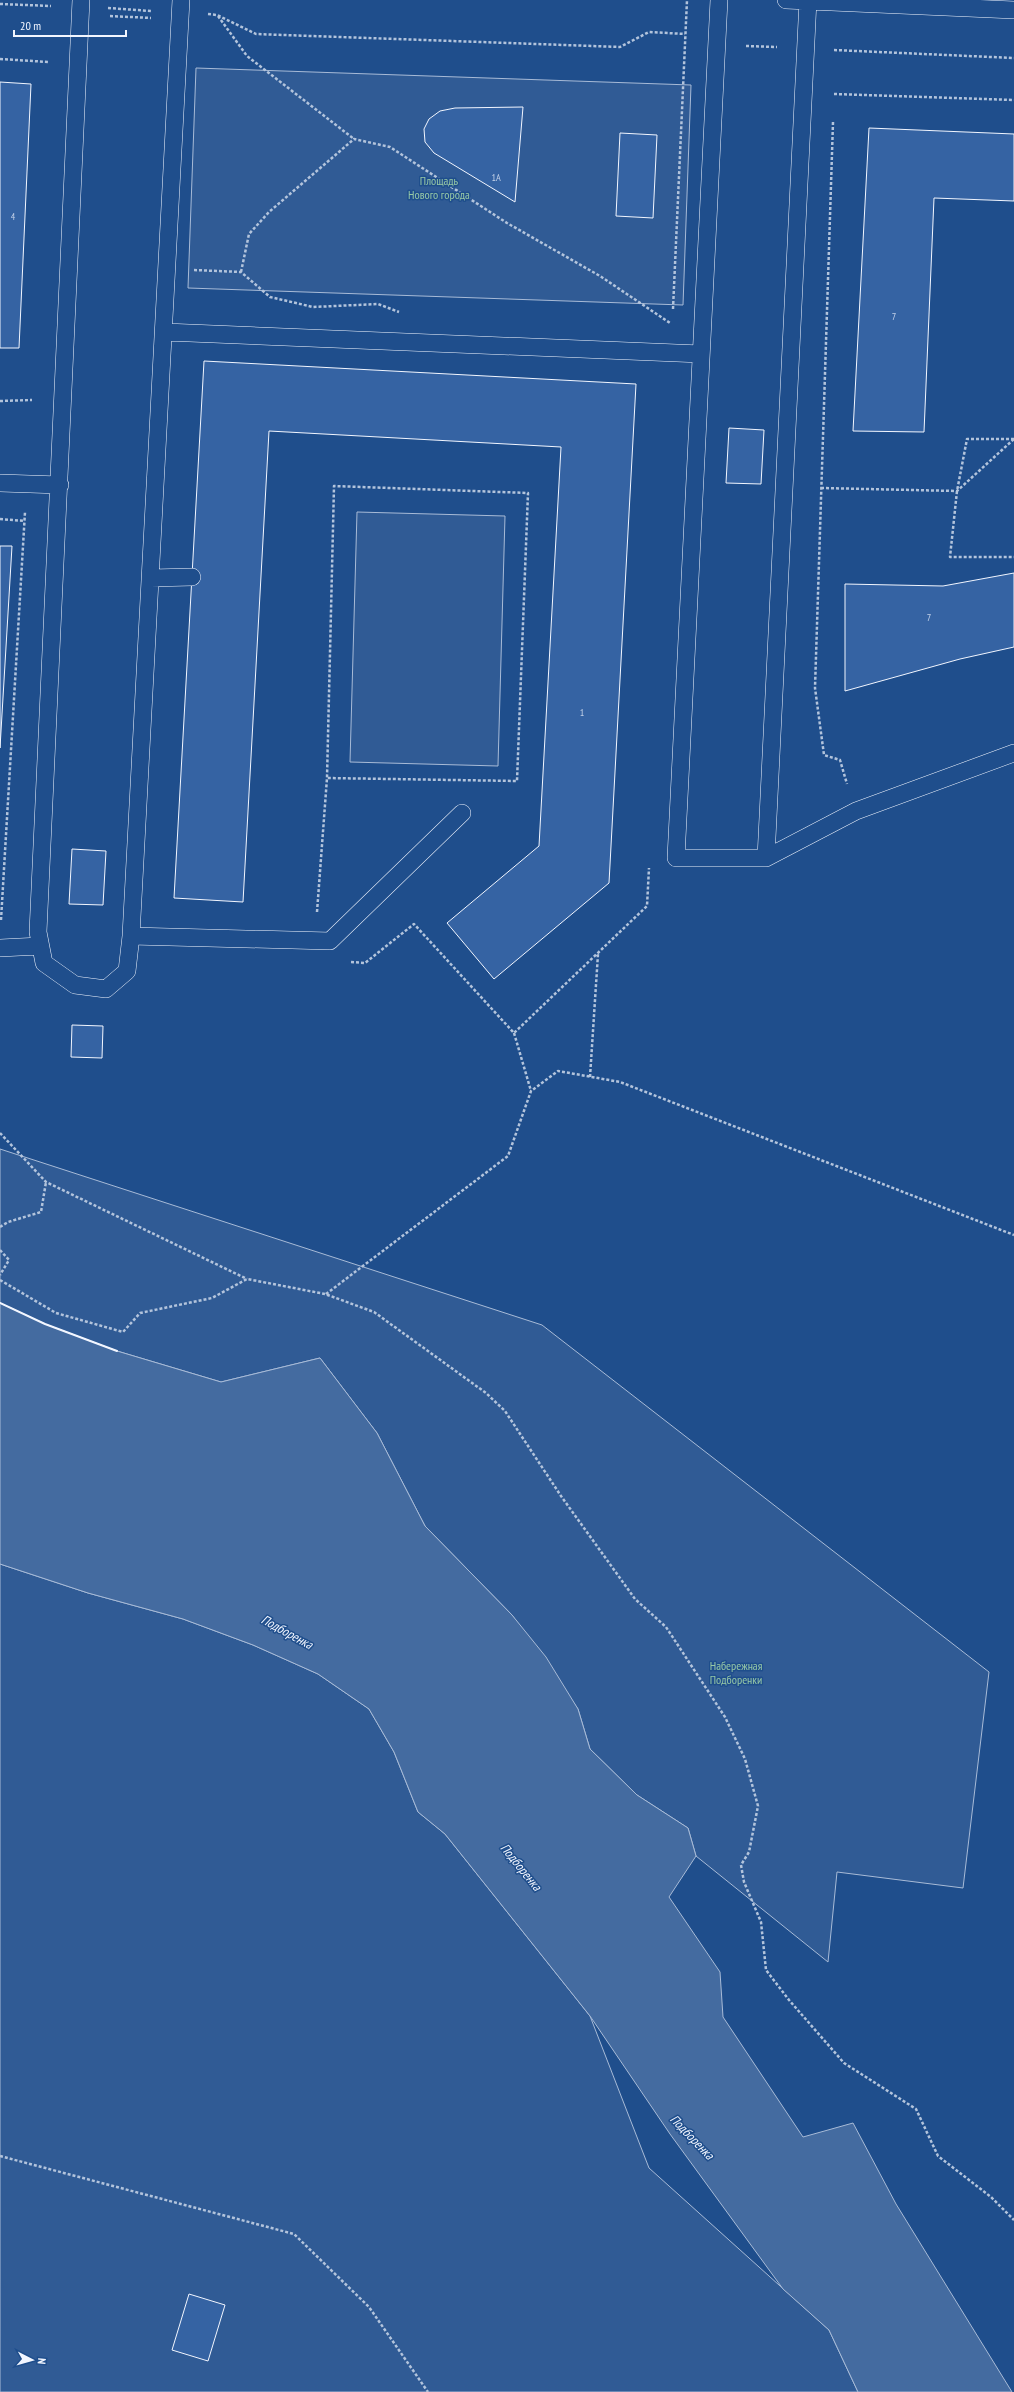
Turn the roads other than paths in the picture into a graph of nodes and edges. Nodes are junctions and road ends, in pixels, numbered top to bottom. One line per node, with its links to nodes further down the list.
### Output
1 (181, 0): 7 (lane)
2 (719, 0): 8 (lane)
3 (786, 0): 4 (lane)
4 (808, 0): 6 (lane); 15 (lane)
5 (81, 7): 10 (lane)
6 (1014, 10)
7 (165, 332): 8 (lane); 12 (lane)
8 (701, 354): 15 (lane)
9 (0, 483): 10 (lane)
10 (60, 485): 17 (lane)
11 (192, 577): 12 (lane)
12 (151, 578): 16 (lane)
13 (1014, 753): 15 (lane)
14 (462, 813): 16 (lane)
15 (766, 858)
16 (132, 936): 17 (lane)
17 (40, 946): 18 (lane)
18 (0, 948)

